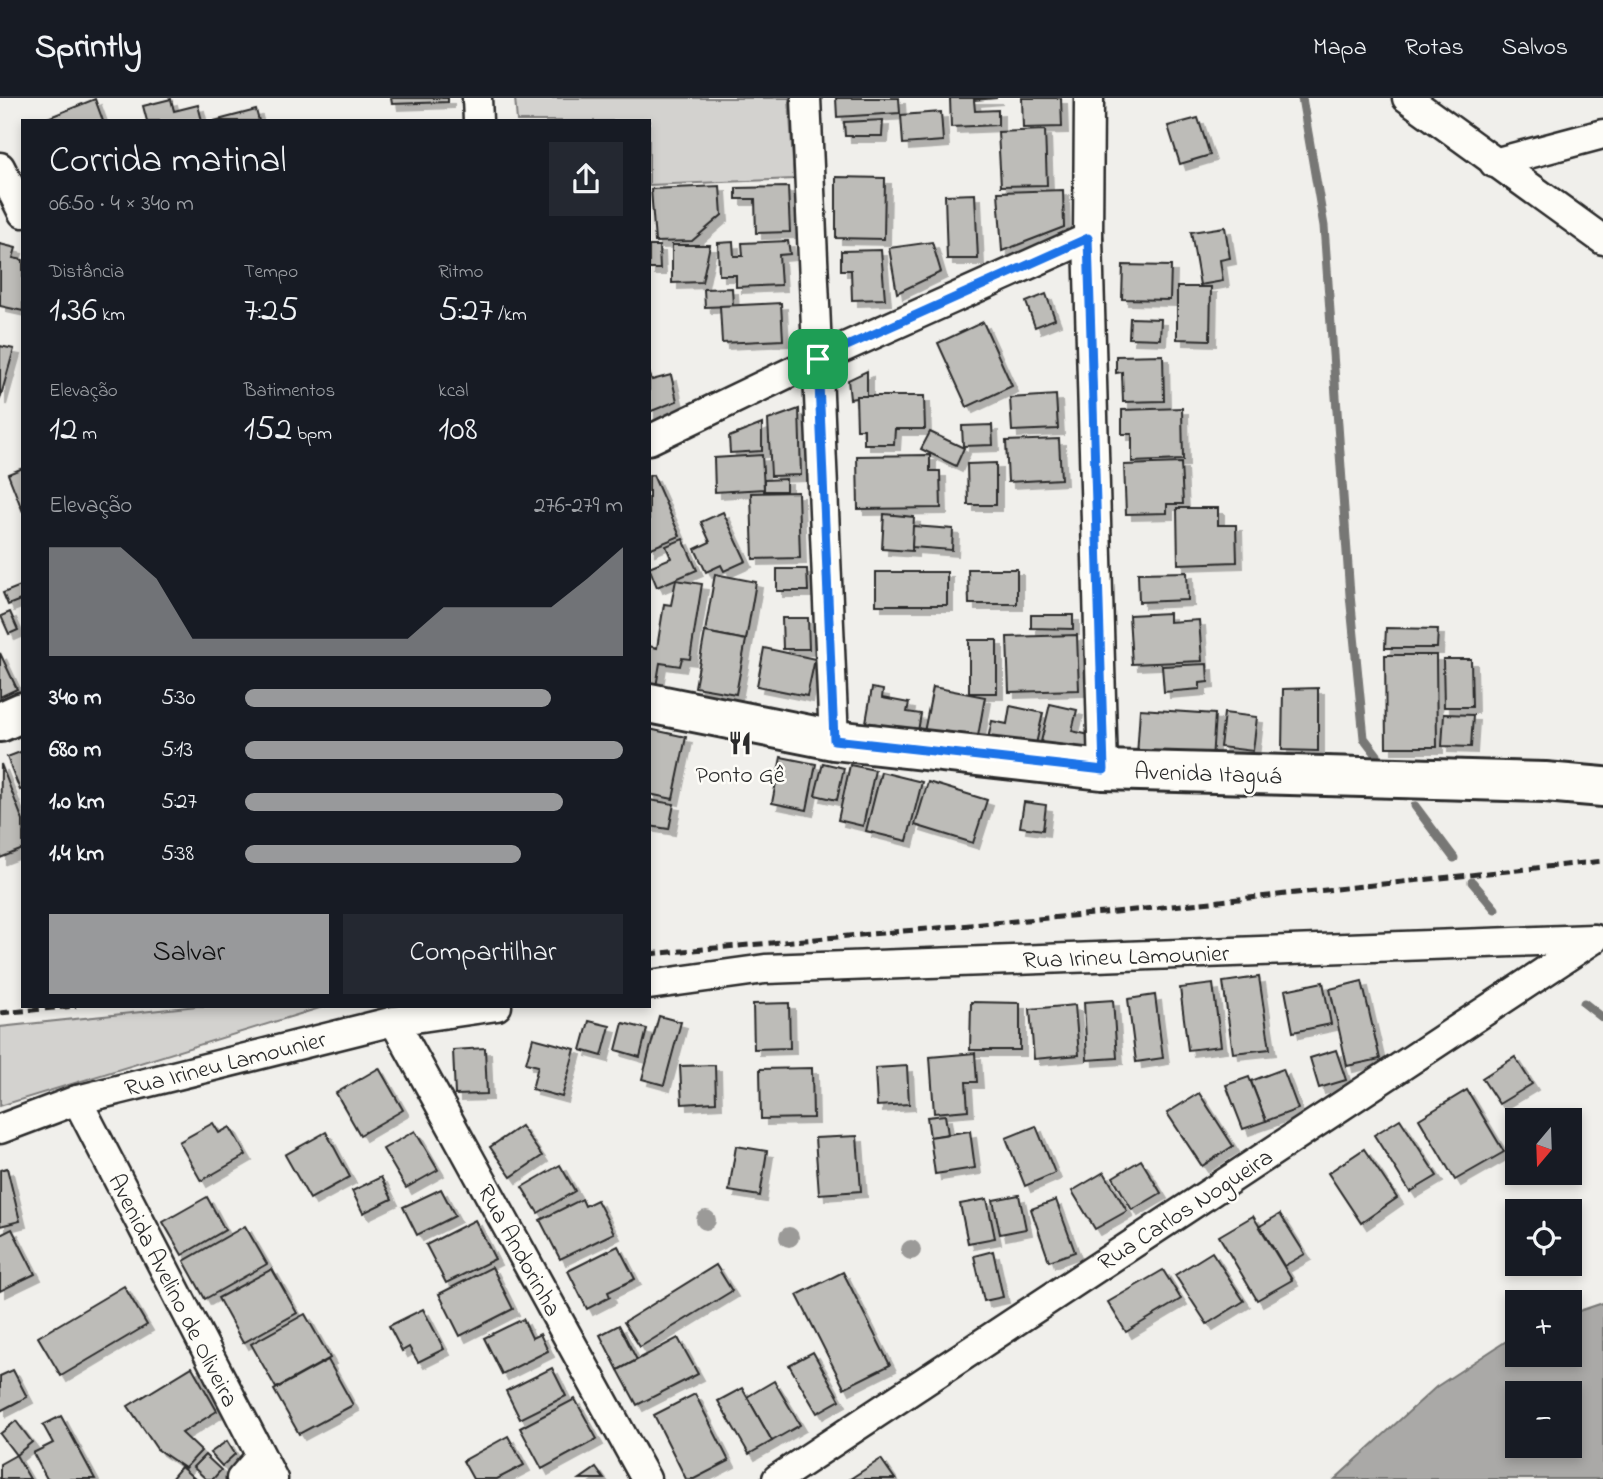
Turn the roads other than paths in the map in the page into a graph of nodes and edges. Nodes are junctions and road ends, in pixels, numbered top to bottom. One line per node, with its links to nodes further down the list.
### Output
1 (477, 98): 5 (street)
2 (806, 98): 12 (street)
3 (1089, 98): 10 (street)
4 (1407, 98): 7 (street)
5 (478, 119)
6 (1603, 135): 7 (street)
7 (1494, 163): 11 (street)
8 (0, 166): 9 (street)
9 (21, 209)
10 (1088, 238): 12 (street); 18 (street)
11 (1603, 240)
12 (818, 359): 13 (street); 17 (street)
13 (651, 439)
14 (651, 703): 17 (main road, Avenida Itaguá)
15 (21, 713): 16 (main road)
16 (0, 722)
17 (834, 740): 18 (main road, Avenida Itaguá)
18 (1104, 770): 19 (main road, Avenida Itaguá)
19 (1603, 787)
20 (1598, 937): 21 (street, Rua Irineu Lamounier); 29 (street, Rua Carlos Nogueira)
21 (651, 985)
22 (483, 1008): 23 (street, Rua Irineu Lamounier)
23 (394, 1021): 24 (street, Rua Irineu Lamounier); 28 (street, Rua Andorinha)
24 (77, 1100): 25 (street, Rua Irineu Lamounier); 26 (street, Avenida Avelino de Oliveira)
25 (0, 1129)
26 (266, 1468): 27 (street)
27 (241, 1479)
28 (646, 1479)
29 (776, 1479)

